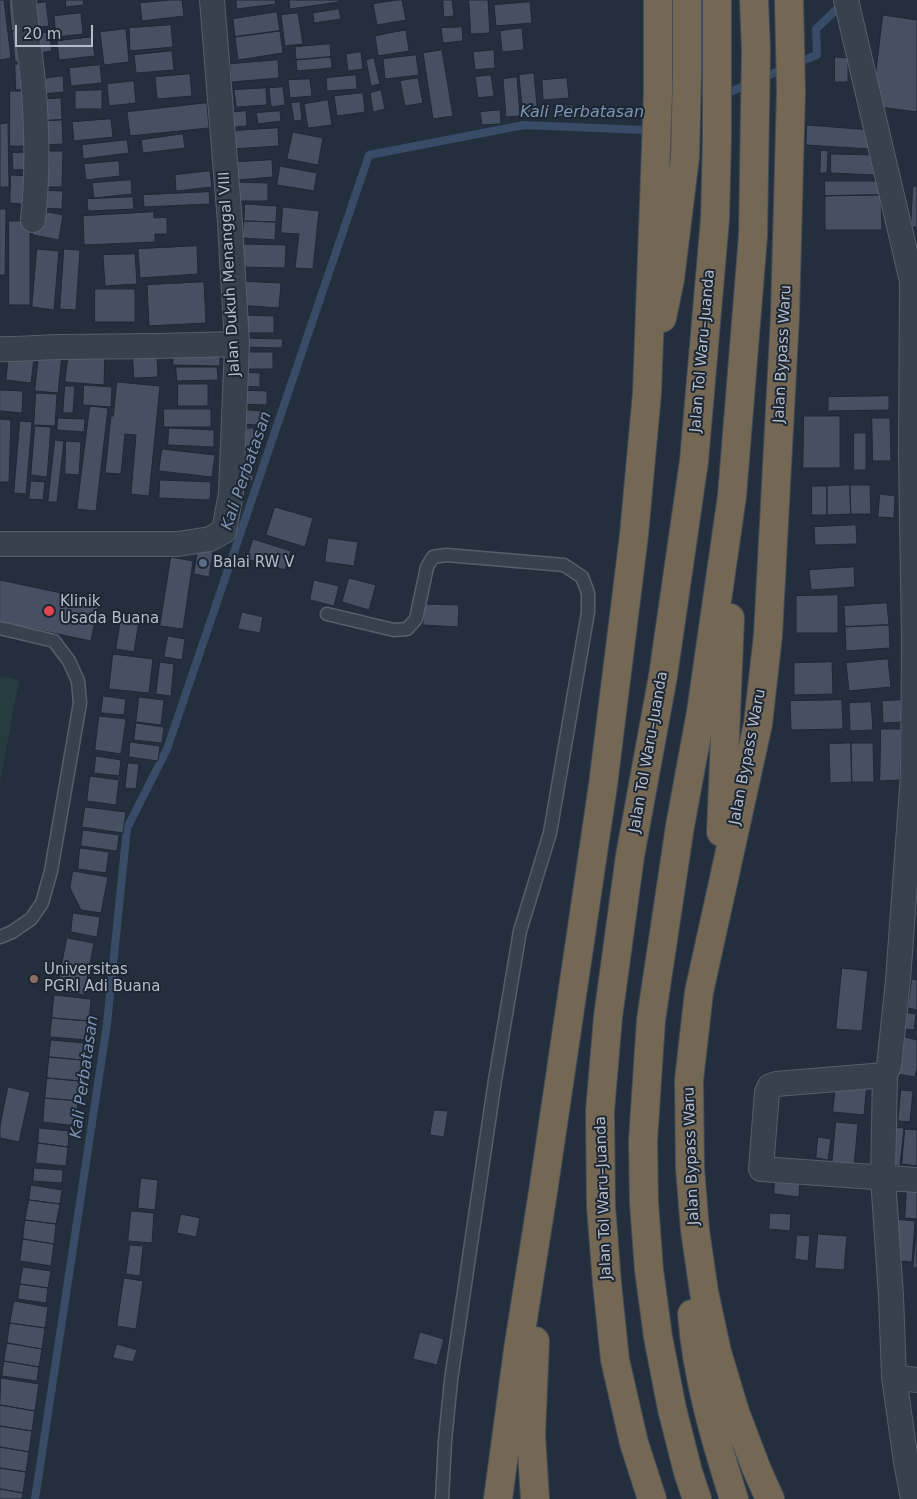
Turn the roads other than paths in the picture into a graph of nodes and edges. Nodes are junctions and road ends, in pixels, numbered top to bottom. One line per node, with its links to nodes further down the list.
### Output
1 (24, 0): 9 (street)
2 (212, 0): 10 (street, Jalan Dukuh Menanggal VIII)
3 (658, 0): 12 (highway)
4 (687, 0): 12 (highway)
5 (718, 0): 28 (highway, Jalan Tol Waru–Juanda)
6 (754, 0): 13 (highway)
7 (846, 0): 19 (street)
8 (790, 13): 17 (highway, Jalan Bypass Waru)
9 (33, 220)
10 (237, 344): 11 (street); 14 (street, Jalan Dukuh Menanggal VIII)
11 (0, 349)
12 (646, 393): 23 (highway)
13 (732, 496): 17 (highway); 29 (highway)
14 (0, 544)
15 (327, 614): 25 (lane)
16 (0, 628): 18 (lane)
17 (718, 905): 20 (highway, Jalan Bypass Waru)
18 (0, 938)
19 (885, 1076): 21 (street); 21 (street)
20 (690, 1168): 30 (highway); 31 (highway, Jalan Bypass Waru)
21 (883, 1178): 22 (street); 24 (street)
22 (917, 1180)
23 (544, 1192): 26 (highway); 27 (highway)
24 (906, 1378): 32 (street)
25 (442, 1499)
26 (498, 1499)
27 (536, 1499)
28 (652, 1499)
29 (697, 1499)
30 (734, 1499)
31 (770, 1499)
32 (913, 1499)

